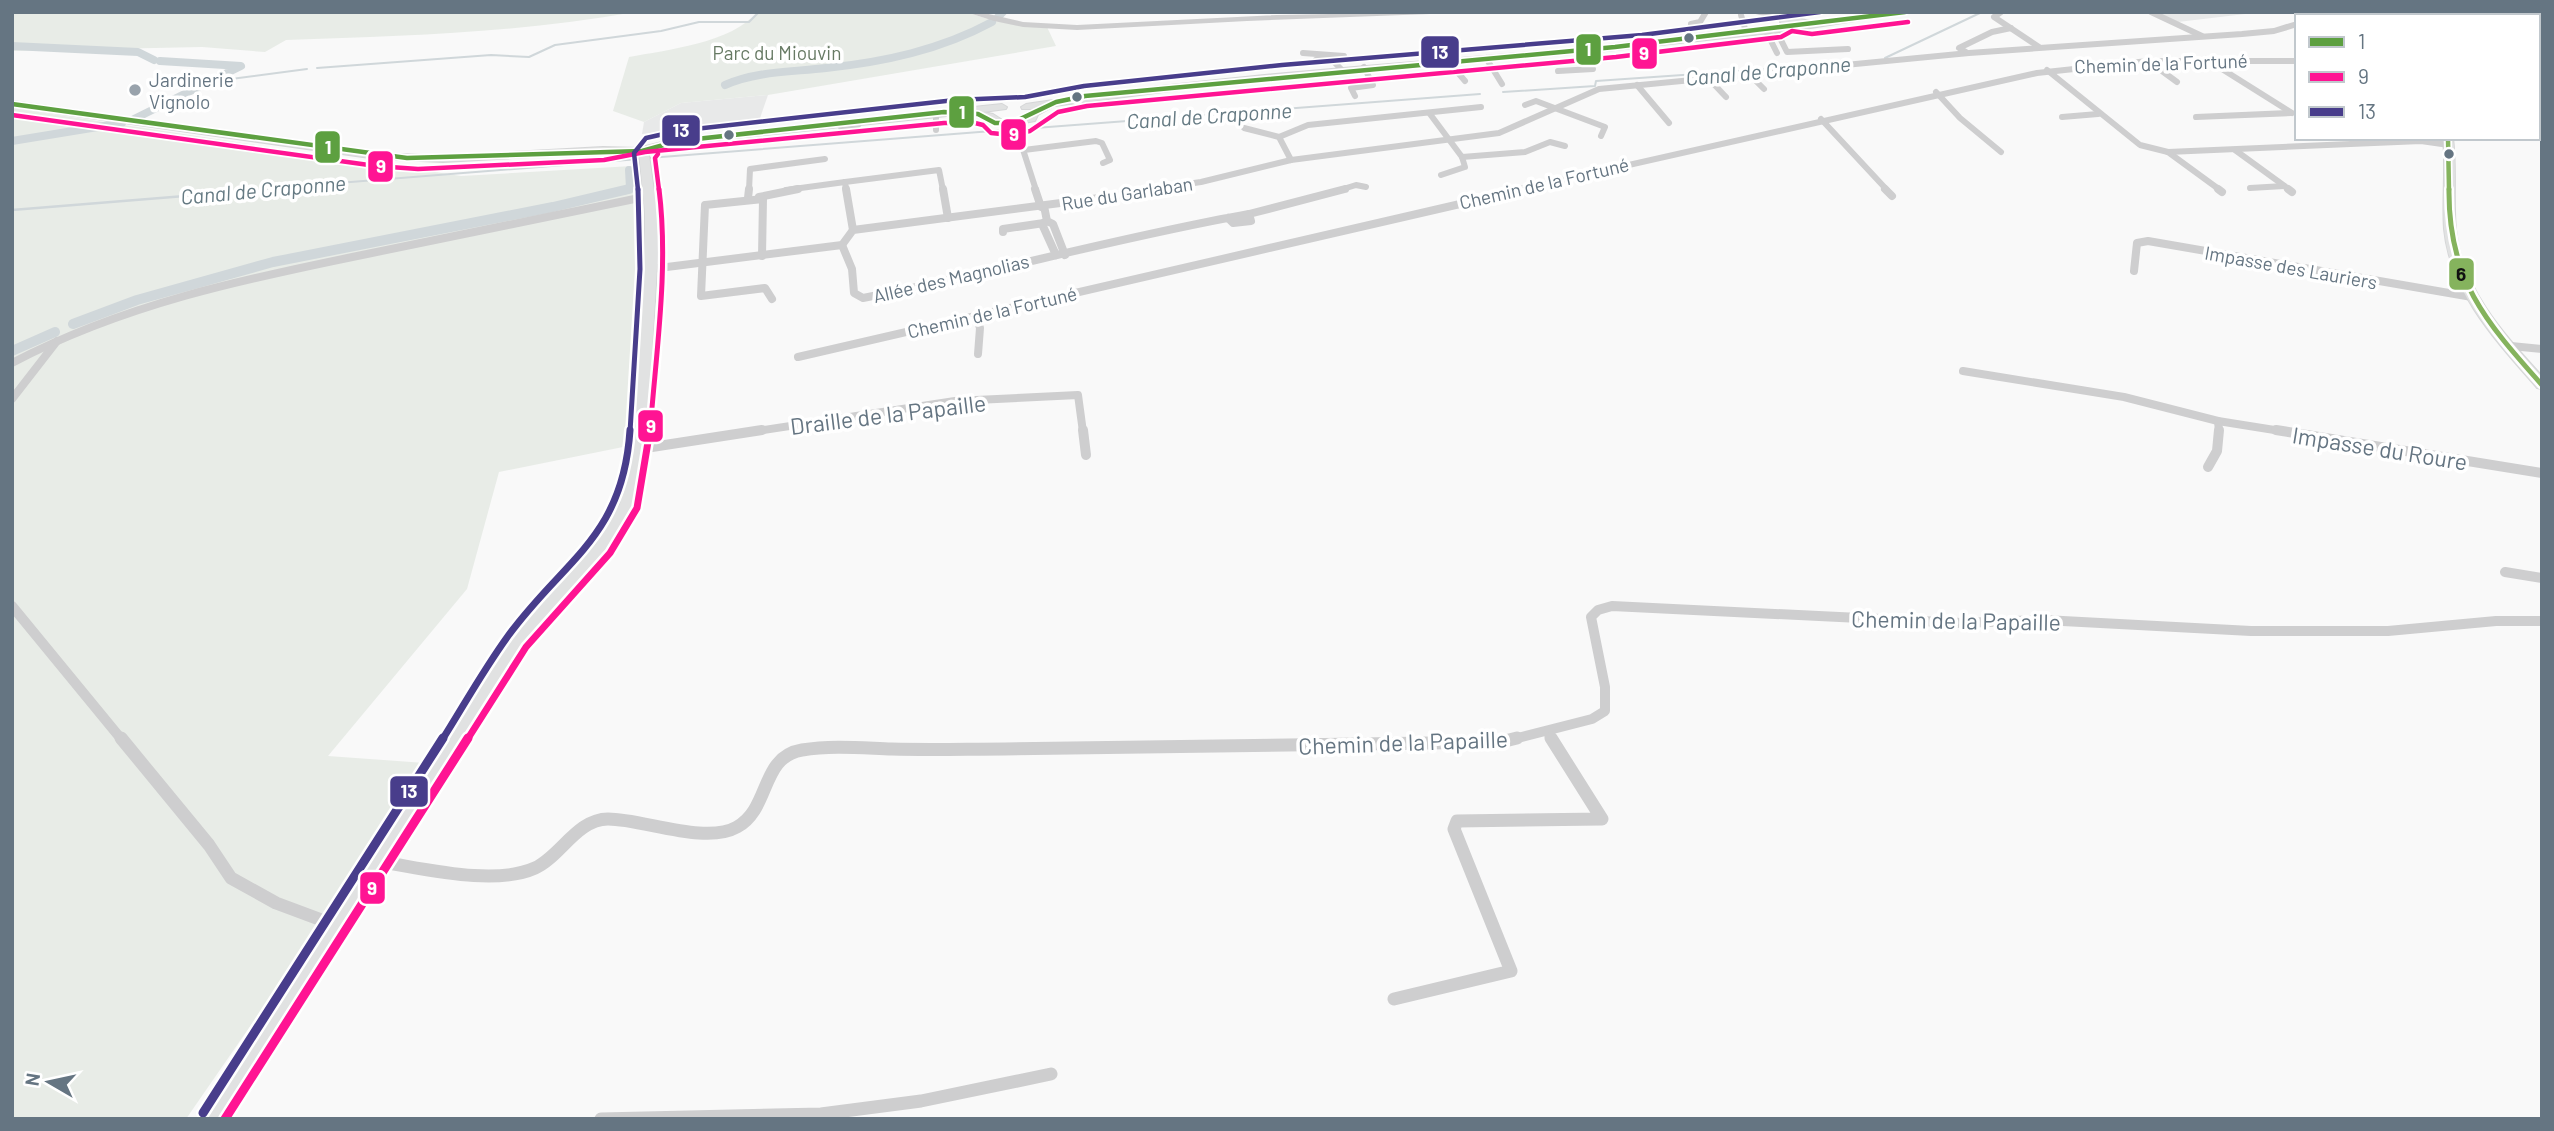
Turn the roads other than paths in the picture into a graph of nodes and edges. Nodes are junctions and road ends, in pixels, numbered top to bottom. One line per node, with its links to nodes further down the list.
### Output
1 (970, 12): 2 (street)
2 (1430, 12)
3 (1706, 12): 10 (street)
4 (1751, 12): 9 (street)
5 (1906, 12): 9 (main road)
6 (2001, 12): 12 (street)
7 (2151, 12): 14 (street)
8 (1741, 15): 13 (street)
9 (1784, 23): 13 (main road); 16 (street); 19 (street)
10 (1691, 24)
11 (2295, 25): 14 (street, Rue du Garlaban)
12 (2011, 28): 15 (street); 20 (street)
13 (1746, 32): 17 (main road)
14 (2204, 37): 15 (street, Rue du Garlaban)
15 (2039, 47): 20 (street, Rue du Garlaban)
16 (1848, 49)
17 (1579, 51): 21 (main road); 29 (street)
18 (1303, 53): 27 (street)
19 (1777, 53)
20 (1969, 53): 30 (street, Rue du Garlaban)
21 (1486, 58): 24 (main road); 34 (street)
22 (2203, 58): 23 (street, Chemin de la Fortuné); 25 (street, Chemin de la Fortuné); 46 (street)
23 (2147, 60): 28 (street, Chemin de la Fortuné); 33 (street)
24 (1448, 61): 26 (main road); 32 (street)
25 (2295, 61)
26 (1364, 67): 27 (main road); 38 (street)
27 (1342, 69): 44 (main road)
28 (2047, 70): 37 (street, Chemin de la Fortuné); 49 (street)
29 (1558, 71)
30 (1749, 74): 31 (street, Rue du Garlaban); 36 (street)
31 (1708, 78): 35 (street, Rue du Garlaban); 39 (street)
32 (1465, 81)
33 (2177, 82)
34 (1502, 84)
35 (1637, 85): 45 (street, Rue du Garlaban); 55 (street)
36 (1764, 89)
37 (1936, 92): 53 (street, Chemin de la Fortuné); 68 (street)
38 (1355, 96)
39 (1726, 97)
40 (12, 104): 65 (main road)
41 (1525, 105): 45 (street)
42 (1002, 107): 44 (main road); 47 (main road); 50 (main road)
43 (1481, 107): 48 (street)
44 (1030, 110): 54 (main road)
45 (1557, 110): 60 (street); 62 (street, Rue du Garlaban)
46 (2295, 113): 52 (street)
47 (944, 114): 50 (main road); 58 (street); 65 (main road)
48 (1430, 114): 61 (street); 62 (street)
49 (2098, 114): 51 (street); 69 (street)
50 (989, 116): 56 (main road)
51 (2062, 117)
52 (2196, 117)
53 (1821, 119): 82 (street); 98 (street, Chemin de la Fortuné)
54 (1025, 122): 56 (main road); 59 (street)
55 (1669, 122)
56 (1002, 124): 59 (street)
57 (1244, 128): 61 (street)
58 (936, 130)
59 (1017, 131): 66 (street, Allée des Magnolias)
60 (1601, 136)
61 (1279, 137): 72 (street)
62 (1452, 141): 70 (street); 72 (street, Rue du Garlaban)
63 (2449, 142): 67 (street); 96 (main road)
64 (1565, 146): 70 (street)
65 (643, 148): 81 (main road)
66 (1024, 150): 73 (street); 85 (street, Allée des Magnolias)
67 (2235, 150): 69 (street); 76 (street)
68 (2001, 152)
69 (2168, 152): 79 (street)
70 (1462, 157): 74 (street)
71 (825, 159): 84 (street)
72 (1291, 160): 85 (street, Rue du Garlaban)
73 (1103, 163)
74 (1441, 174)
75 (845, 182): 83 (street); 86 (street); 88 (street)
76 (2284, 186): 78 (street); 80 (street)
77 (1366, 187): 91 (street, Allée des Magnolias)
78 (2250, 188)
79 (2222, 191)
80 (2292, 192)
81 (649, 196): 94 (main road); 99 (street)
82 (1892, 196)
83 (759, 197): 84 (street); 92 (street)
84 (748, 198): 93 (street)
85 (1043, 207): 86 (street, Rue du Garlaban); 87 (street, Allée des Magnolias)
86 (948, 218): 88 (street, Rue du Garlaban)
87 (1045, 222): 89 (street); 91 (street, Allée des Magnolias)
88 (853, 230): 90 (street)
89 (1003, 232)
90 (842, 245): 91 (street, Allée des Magnolias); 92 (street)
91 (1060, 255)
92 (762, 256): 93 (street)
93 (702, 264): 94 (street); 97 (street)
94 (651, 269): 109 (main road)
95 (2134, 271): 96 (street, Impasse des Lauriers)
96 (2472, 297): 100 (main road)
97 (772, 299)
98 (976, 316): 102 (street); 103 (street, Chemin de la Fortuné)
99 (59, 339): 104 (street); 107 (street)
100 (2511, 346): 101 (street); 106 (main road)
101 (2542, 349)
102 (978, 354)
103 (798, 357)
104 (12, 363)
105 (1963, 371): 108 (street, Impasse du Roure)
106 (2542, 385)
107 (12, 398)
108 (2218, 421): 111 (street); 112 (street, Impasse du Roure)
109 (639, 449): 110 (street, Draille de la Papaille); 118 (main road)
110 (1086, 455)
111 (2208, 467)
112 (2542, 472)
113 (2505, 572): 114 (street)
114 (2542, 578)
115 (12, 606): 119 (street)
116 (2542, 621): 117 (street, Chemin de la Papaille)
117 (1546, 731): 118 (street, Chemin de la Papaille); 120 (street)
118 (375, 862): 119 (main road)
119 (335, 925): 122 (main road)
120 (1394, 999)
121 (1051, 1074): 123 (street)
122 (212, 1119)
123 (601, 1119)

